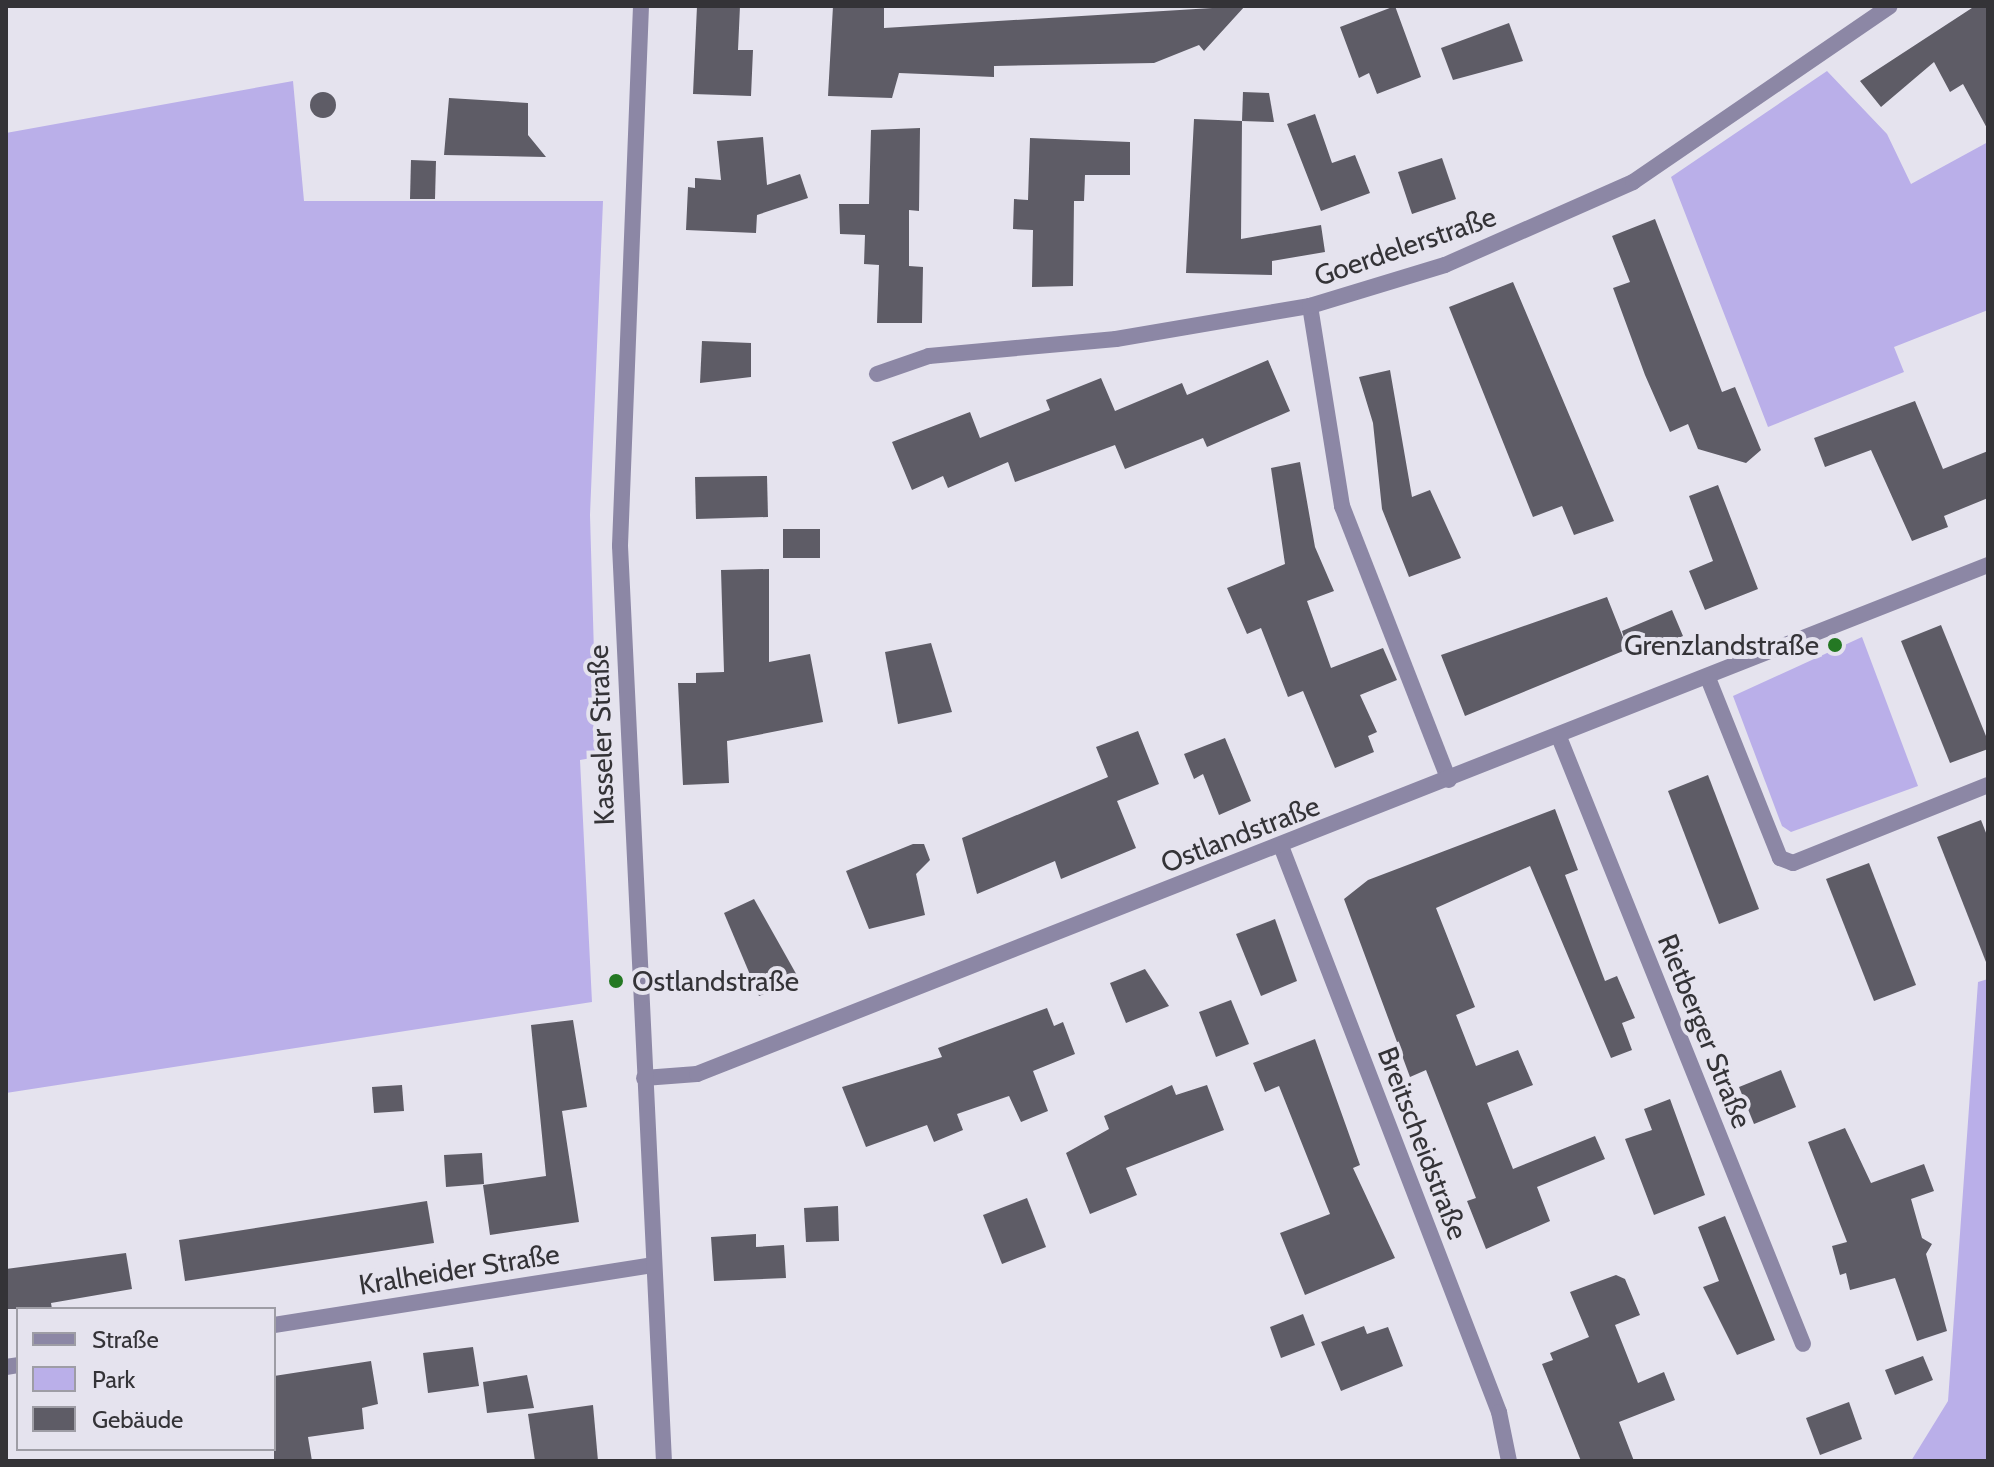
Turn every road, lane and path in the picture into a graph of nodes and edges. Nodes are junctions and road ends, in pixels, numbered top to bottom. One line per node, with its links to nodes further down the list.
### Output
1 (641, 6): 11 (street, Kasseler Straße)
2 (1890, 6): 3 (street, Goerdelerstraße)
3 (1310, 306): 4 (street, Goerdelerstraße); 8 (street)
4 (877, 374)
5 (1988, 565): 6 (street, Ostlandstraße)
6 (1708, 678): 7 (street, Ostlandstraße); 9 (street)
7 (1559, 737): 8 (street, Ostlandstraße); 14 (street, Rietberger Straße)
8 (1449, 780): 10 (street, Ostlandstraße)
9 (1988, 785)
10 (1281, 846): 11 (street, Ostlandstraße); 16 (street, Breitscheidstraße)
11 (644, 1078): 12 (street, Kasseler Straße)
12 (652, 1265): 13 (street, Kralheider Straße); 15 (street, Kasseler Straße)
13 (276, 1325)
14 (1803, 1344)
15 (664, 1461)
16 (1509, 1461)

